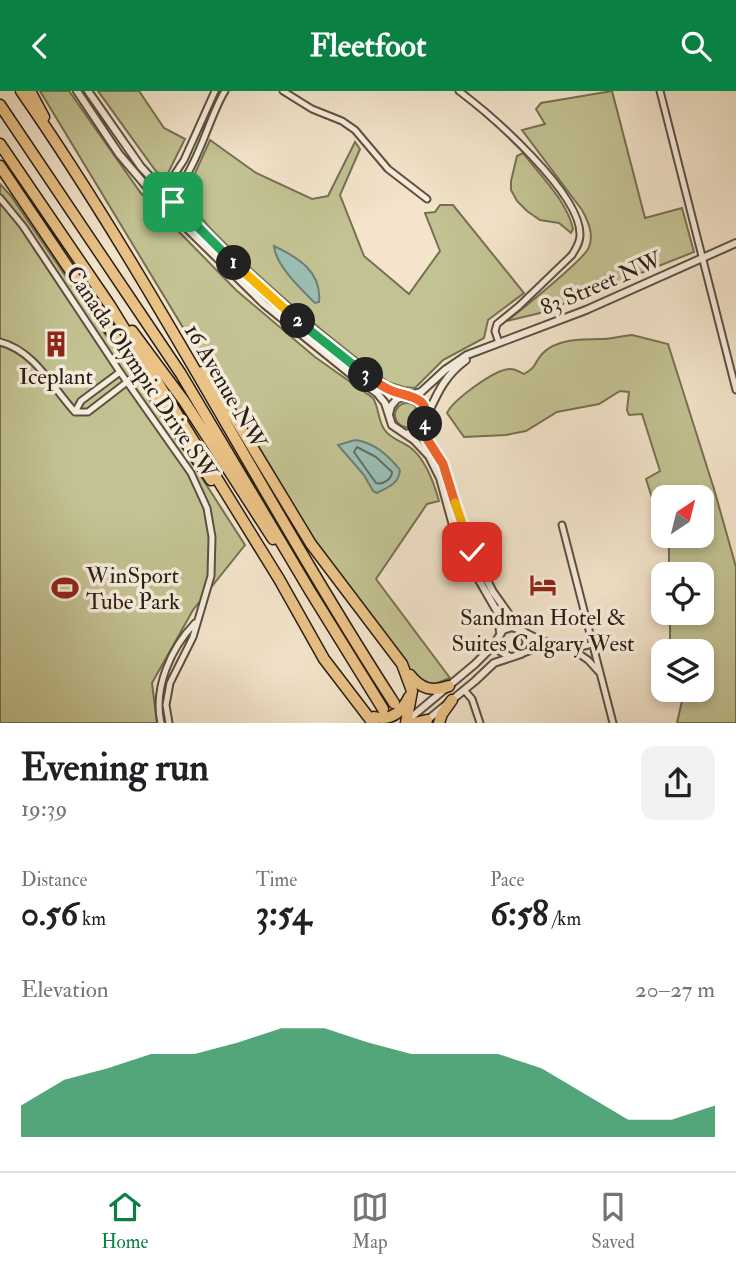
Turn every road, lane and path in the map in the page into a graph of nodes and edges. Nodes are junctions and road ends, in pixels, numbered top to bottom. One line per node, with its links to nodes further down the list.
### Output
1 (20, 91): 11 (highway, 16 Avenue NW)
2 (30, 91): 11 (highway)
3 (77, 91): 19 (street)
4 (88, 91): 15 (street)
5 (215, 91): 15 (street)
6 (225, 91): 14 (street)
7 (283, 91): 18 (street)
8 (459, 91): 26 (street)
9 (660, 91): 22 (street)
10 (0, 105): 38 (highway, 16 Avenue NW)
11 (48, 131): 24 (highway, 16 Avenue NW)
12 (0, 144): 23 (highway)
13 (0, 166): 37 (highway)
14 (186, 177): 17 (street); 20 (street)
15 (163, 192): 17 (street); 19 (street)
16 (0, 198): 28 (street, Canada Olympic Drive SW)
17 (169, 198): 19 (street); 20 (street)
18 (427, 199)
19 (159, 201): 33 (street)
20 (195, 224): 31 (street)
21 (736, 243): 22 (street, 83 Street NW)
22 (702, 258): 26 (street, 83 Street NW); 30 (street)
23 (109, 304): 37 (highway); 38 (highway)
24 (173, 332): 47 (highway); 53 (highway, 16 Avenue NW)
25 (0, 342): 32 (street)
26 (499, 343): 27 (street, 83 Street NW)
27 (478, 351): 31 (street, 83 Street NW); 34 (street, 83 Street NW)
28 (120, 372): 29 (street, Canada Olympic Drive SW); 32 (street)
29 (127, 382): 32 (street); 39 (street, Canada Olympic Drive SW)
30 (736, 390)
31 (409, 396): 33 (street); 34 (street)
32 (75, 412)
33 (388, 416): 35 (street)
34 (426, 420): 35 (street); 40 (street)
35 (401, 433): 41 (street)
36 (562, 525): 43 (street)
37 (279, 579): 55 (highway)
38 (310, 591): 54 (highway, 16 Avenue NW)
39 (197, 621): 58 (street, Canada Olympic Drive SW); 59 (street, Canada Olympic Drive SW)
40 (521, 630): 41 (street); 42 (street); 45 (street)
41 (499, 635): 46 (street); 49 (street)
42 (550, 643): 44 (street); 45 (street)
43 (593, 644): 44 (street); 48 (street)
44 (569, 647): 48 (street)
45 (521, 654): 46 (street)
46 (513, 657): 51 (street)
47 (407, 672): 49 (highway); 50 (highway)
48 (601, 675): 63 (street)
49 (449, 686): 57 (street)
50 (411, 687): 55 (highway); 57 (highway)
51 (464, 690): 52 (street); 62 (street)
52 (452, 700): 56 (street); 61 (highway)
53 (394, 703)
54 (383, 709)
55 (374, 720): 60 (highway)
56 (425, 721): 57 (highway)
57 (409, 722)
58 (161, 723)
59 (169, 723)
60 (390, 723)
61 (439, 723)
62 (480, 723)
63 (613, 723)

